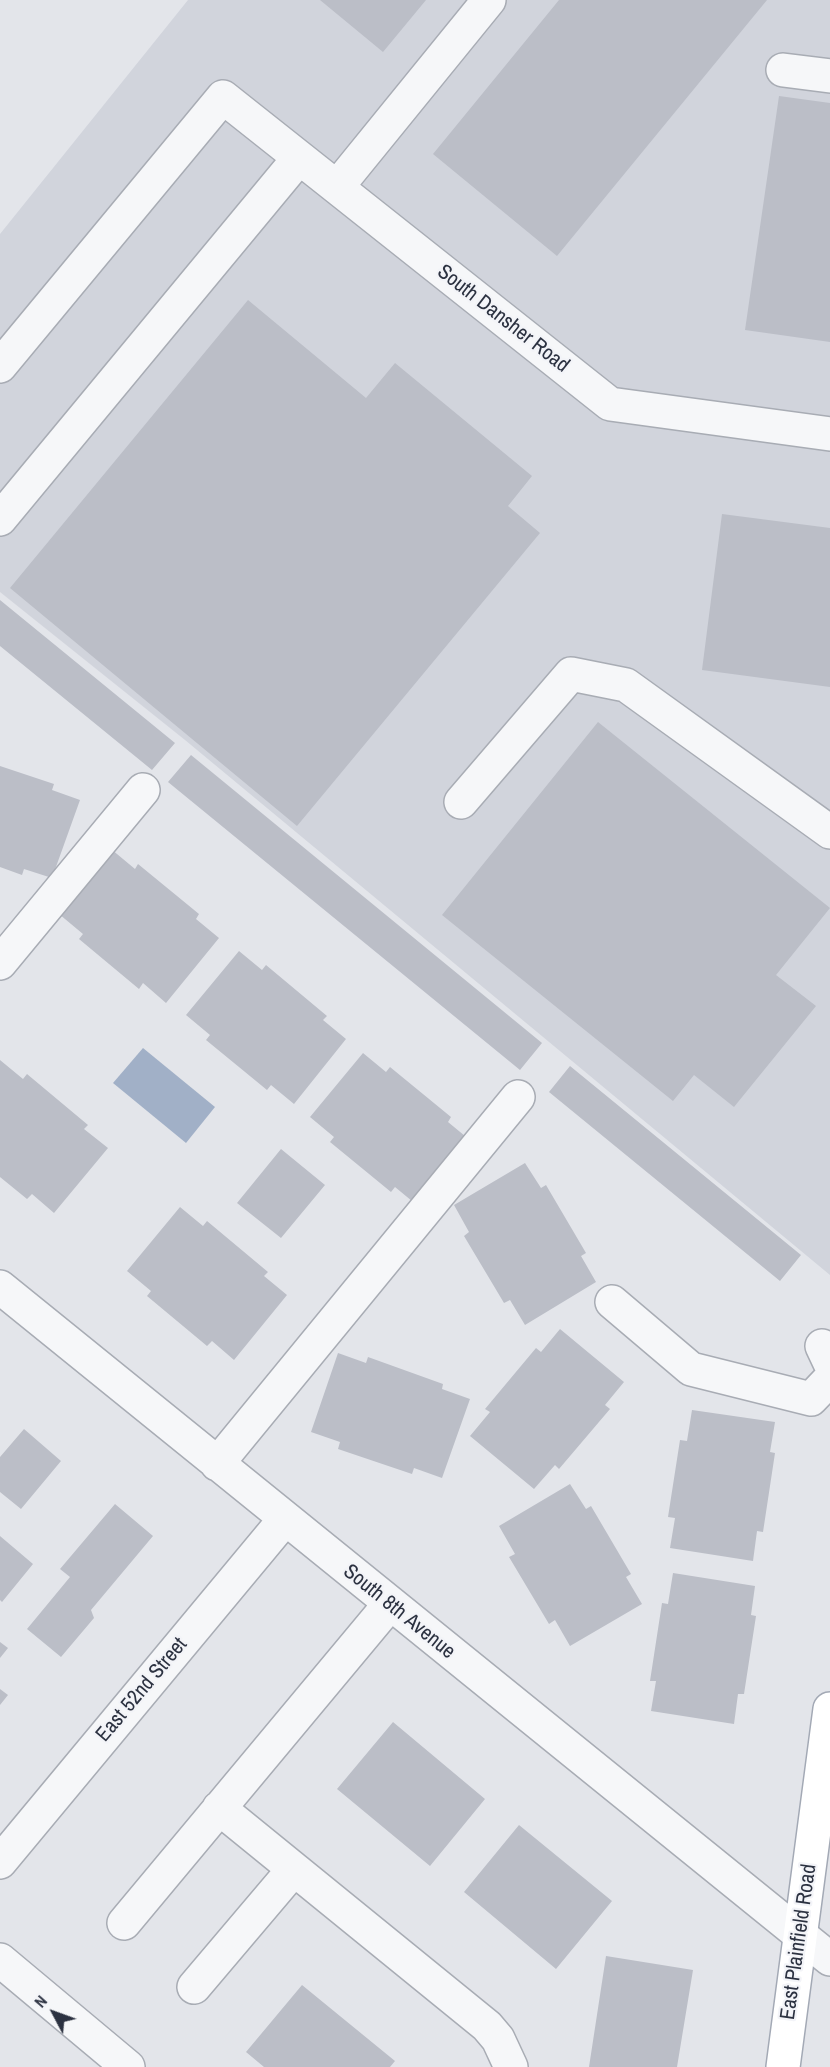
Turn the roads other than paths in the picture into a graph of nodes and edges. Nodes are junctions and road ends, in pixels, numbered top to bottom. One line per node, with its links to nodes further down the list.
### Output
1 (489, 0): 5 (street)
2 (783, 70): 3 (street)
3 (830, 76)
4 (299, 158): 5 (street, South Dansher Road); 6 (street, South Dansher Road); 8 (street)
5 (337, 187): 7 (street, South Dansher Road)
6 (0, 366)
7 (830, 434)
8 (0, 519)
9 (143, 790): 12 (street)
10 (461, 802): 11 (street)
11 (830, 832)
12 (0, 963)
13 (518, 1097): 17 (street)
14 (0, 1287): 17 (street, South 8th Avenue)
15 (612, 1302): 16 (street)
16 (830, 1379)
17 (217, 1464): 18 (street, South 8th Avenue)
18 (285, 1519): 19 (street, South 8th Avenue); 23 (street, East 52nd Street)
19 (389, 1605): 22 (street); 26 (street, South 8th Avenue)
20 (830, 1709): 21 (main road, East Plainfield Road)
21 (826, 1777): 26 (main road, East Plainfield Road)
22 (219, 1808): 24 (street); 25 (street)
23 (0, 1862)
24 (294, 1869): 29 (street); 31 (street)
25 (124, 1923)
26 (800, 1934): 27 (street, South 8th Avenue); 32 (main road, East Plainfield Road)
27 (830, 1959)
28 (0, 1960): 30 (street)
29 (195, 1988)
30 (128, 2067)
31 (511, 2067)
32 (783, 2067)

